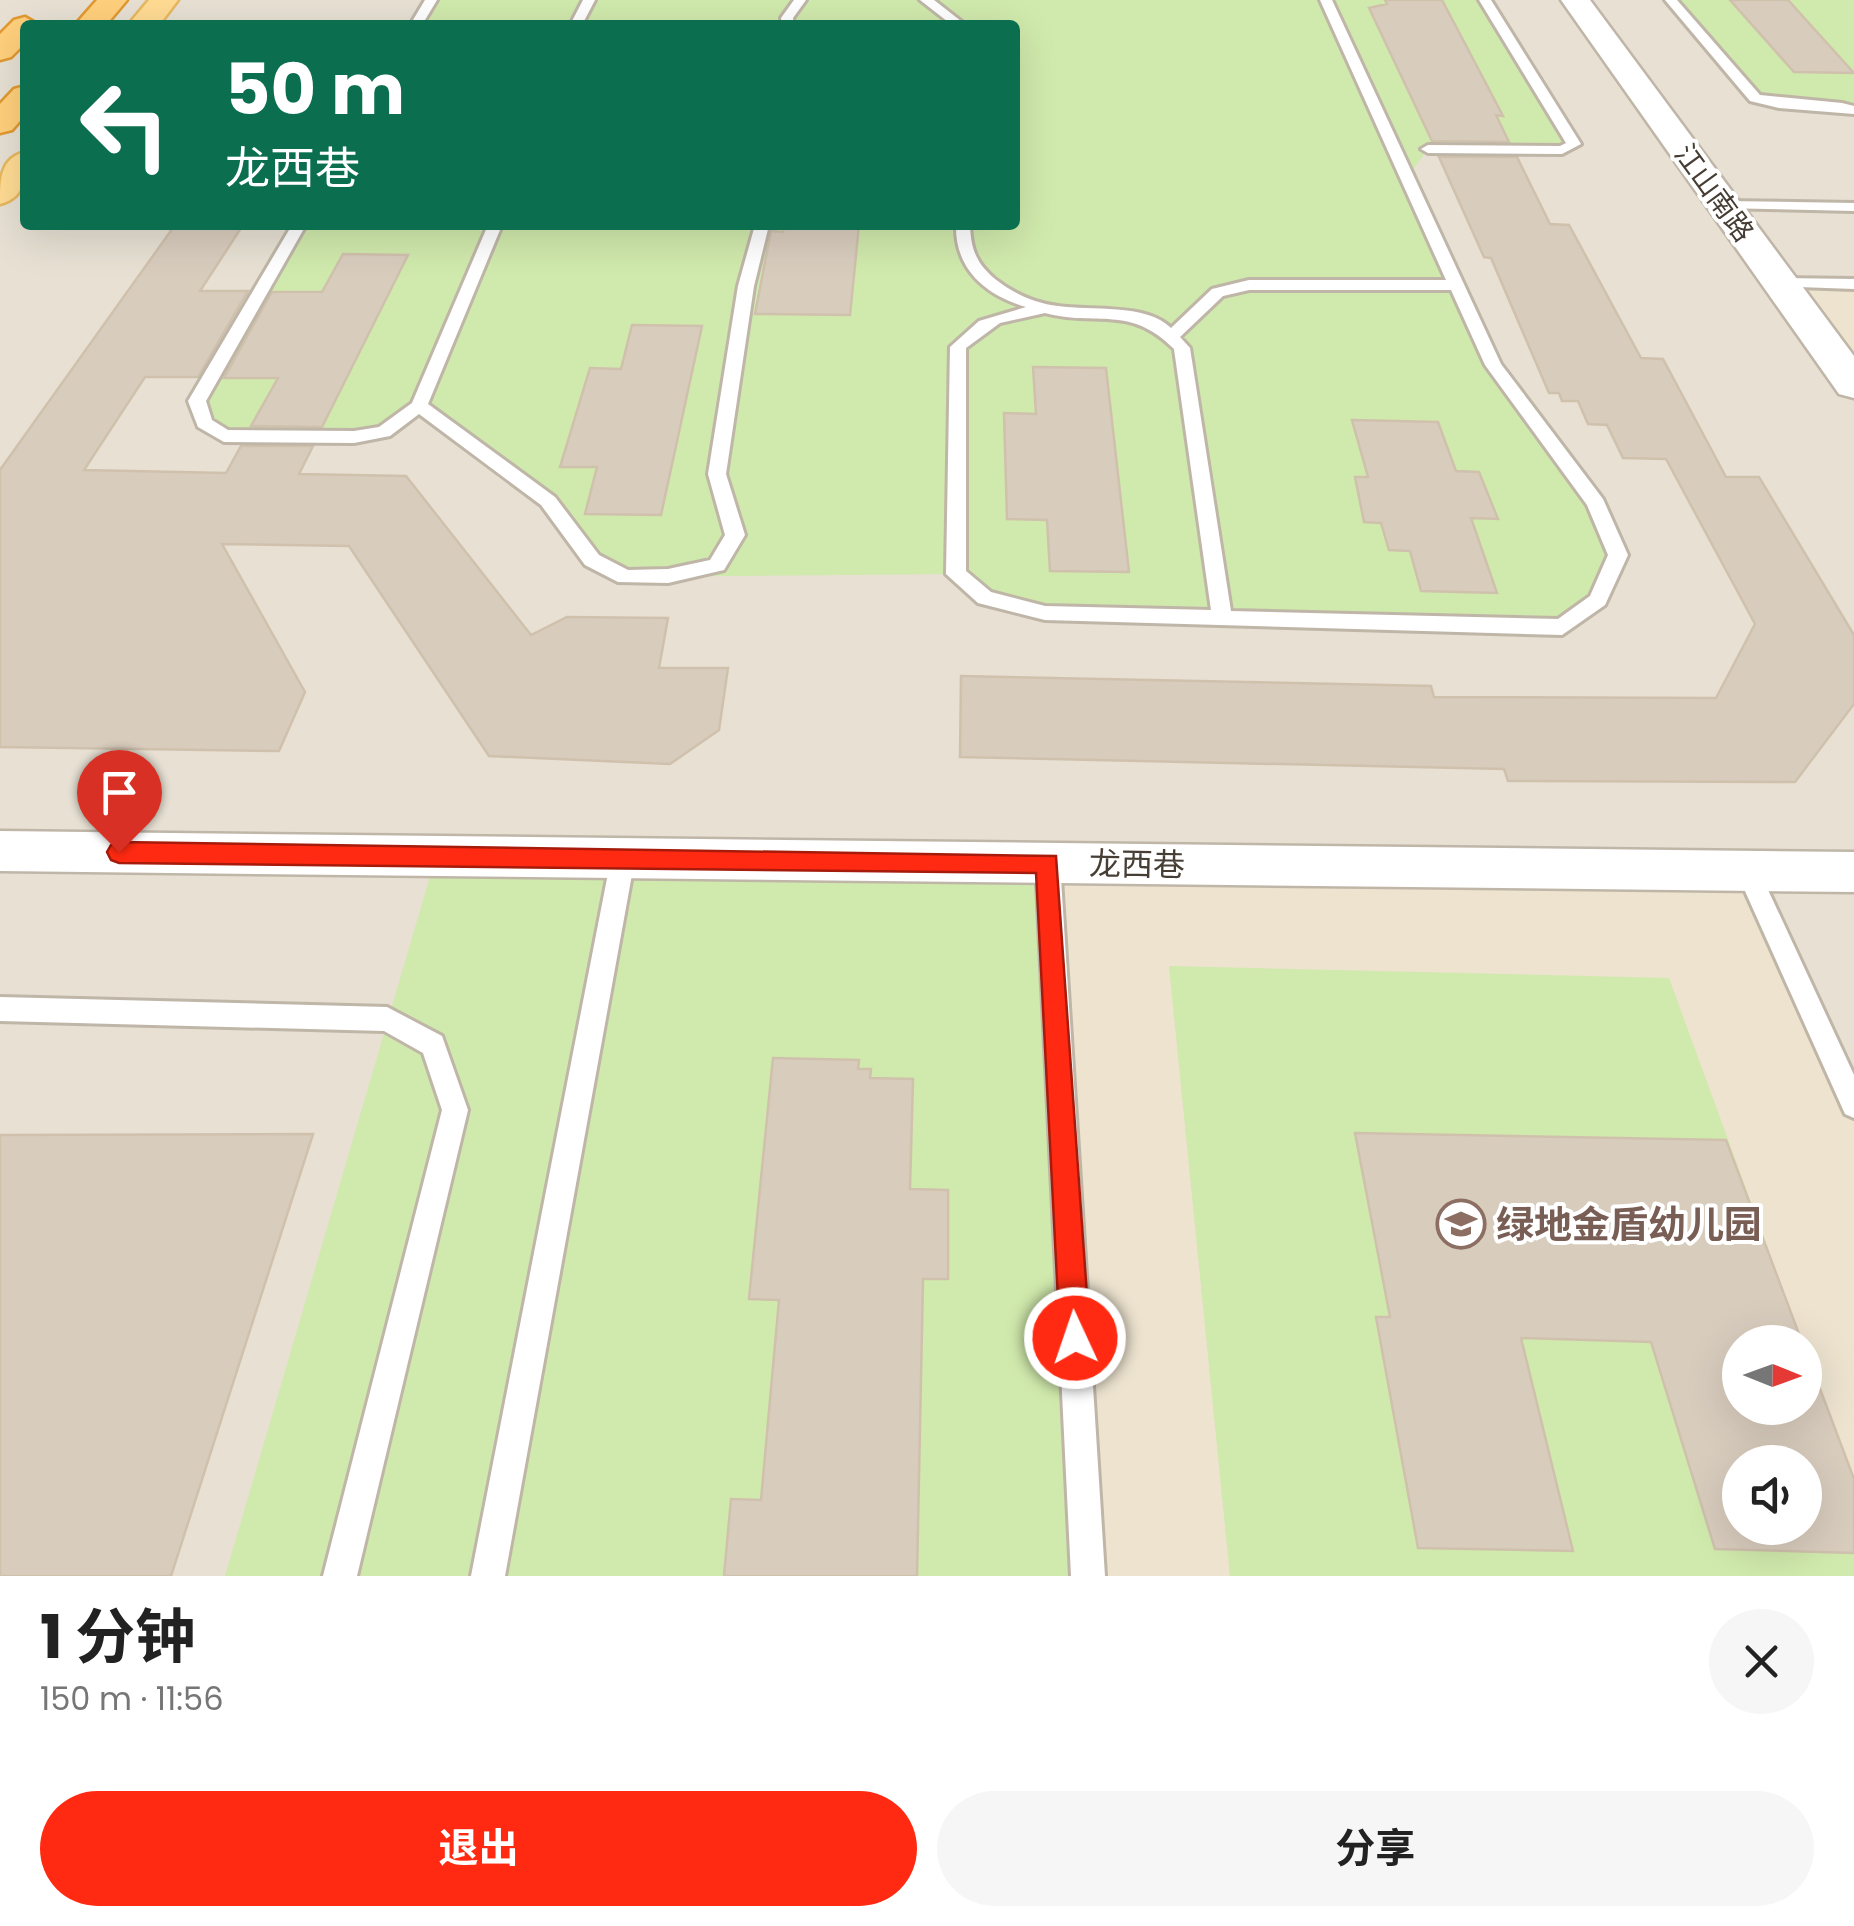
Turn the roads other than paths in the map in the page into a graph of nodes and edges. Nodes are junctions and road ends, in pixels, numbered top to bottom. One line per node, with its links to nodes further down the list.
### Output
1 (51, 0): 9 (highway)
2 (113, 0): 10 (highway)
3 (164, 0): 11 (main road)
4 (926, 0): 12 (lane)
5 (1326, 0): 29 (lane)
6 (1485, 0): 18 (lane)
7 (1574, 0): 21 (street, 江山南路)
8 (1671, 0): 16 (lane)
9 (32, 20)
10 (95, 20)
11 (147, 20)
12 (953, 20)
13 (20, 32): 14 (highway)
14 (0, 51)
15 (20, 101): 17 (highway)
16 (1854, 110)
17 (0, 123)
18 (1428, 149)
19 (20, 168): 20 (main road)
20 (0, 194)
21 (1723, 205): 22 (lane); 27 (street, 江山南路)
22 (1854, 207)
23 (297, 230): 33 (lane)
24 (493, 230): 33 (lane)
25 (761, 230): 33 (lane)
26 (963, 230): 30 (lane)
27 (1780, 283): 28 (lane); 32 (street, 江山南路)
28 (1854, 284)
29 (1456, 285): 31 (lane); 34 (lane)
30 (1057, 311): 31 (lane); 34 (lane)
31 (1171, 337): 34 (lane)
32 (1854, 385)
33 (419, 406)
34 (1222, 618)
35 (0, 851): 36 (street, 龙西巷)
36 (622, 858): 37 (street, 龙西巷); 43 (lane)
37 (1048, 863): 38 (street, 龙西巷); 44 (lane)
38 (1748, 871): 39 (street, 龙西巷); 41 (lane)
39 (1854, 872)
40 (0, 1009): 42 (lane)
41 (1854, 1106)
42 (340, 1576)
43 (488, 1576)
44 (1088, 1576)

